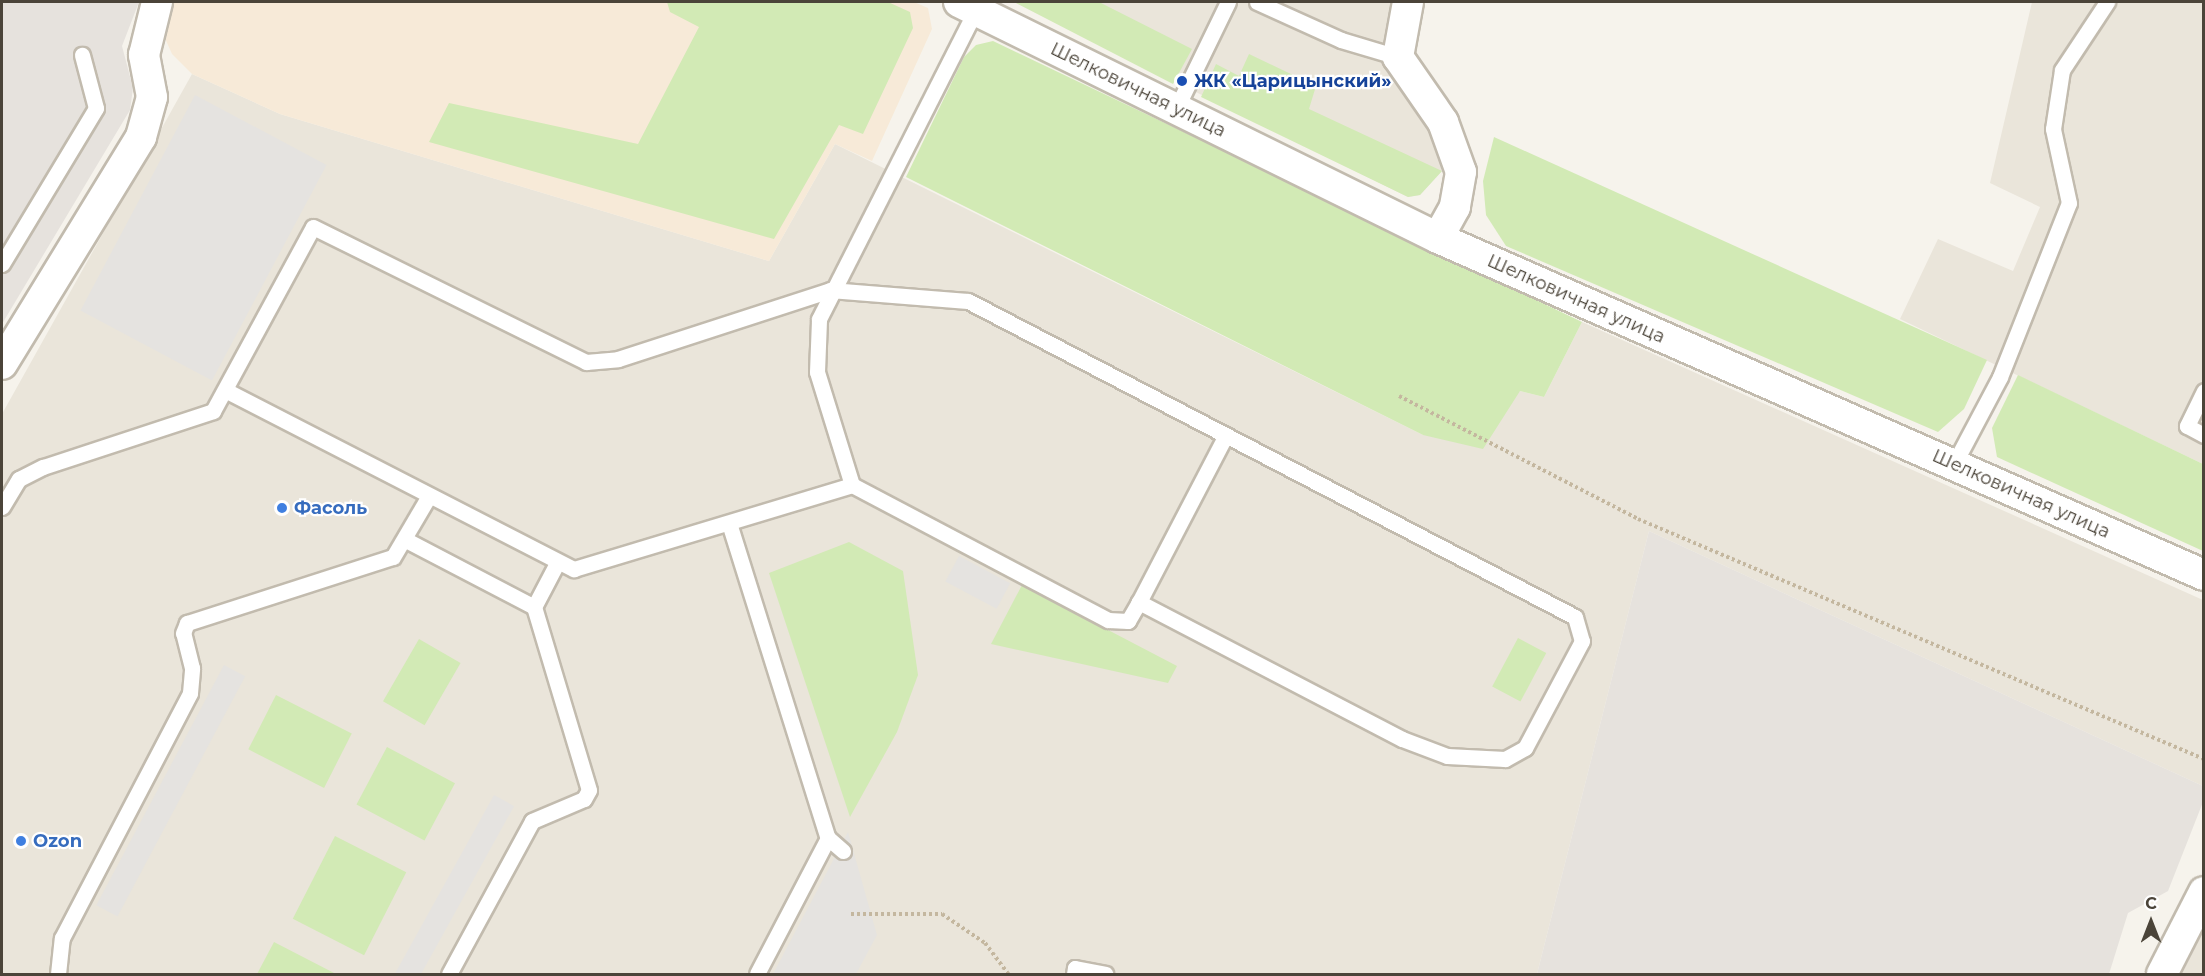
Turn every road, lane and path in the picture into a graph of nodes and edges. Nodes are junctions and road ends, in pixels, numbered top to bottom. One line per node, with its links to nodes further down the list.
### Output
1 (157, 2): 13 (street)
2 (1228, 2): 9 (lane)
3 (1257, 2): 8 (lane)
4 (1408, 2): 8 (street)
5 (2107, 2): 19 (lane)
6 (968, 6): 9 (street, Шелковичная улица); 12 (lane)
7 (82, 55): 11 (lane)
8 (1398, 57): 10 (street)
9 (1176, 109): 10 (street, Шелковичная улица)
10 (1438, 238): 19 (street, Шелковичная улица)
11 (2, 264)
12 (830, 290): 14 (lane); 17 (lane); 20 (lane)
13 (2, 364)
14 (227, 391): 21 (lane); 22 (lane)
15 (2204, 391): 18 (lane)
16 (1399, 396): 29 (path)
17 (1226, 435): 27 (lane); 27 (lane)
18 (2204, 435)
19 (1954, 464): 26 (street, Шелковичная улица)
20 (852, 485): 23 (lane); 27 (lane)
21 (429, 496): 24 (lane); 25 (lane)
22 (2, 507)
23 (729, 523): 25 (lane); 30 (lane)
24 (406, 540): 28 (lane); 34 (lane)
25 (557, 563): 28 (lane)
26 (2204, 575)
27 (1139, 602)
28 (534, 607): 35 (lane)
29 (2204, 759)
30 (828, 838): 31 (lane); 36 (lane)
31 (843, 851)
32 (2204, 892): 40 (street)
33 (851, 914): 37 (path)
34 (58, 975)
35 (449, 975)
36 (757, 975)
37 (1008, 975)
38 (1074, 975): 39 (lane)
39 (1105, 975)
40 (2162, 975)

